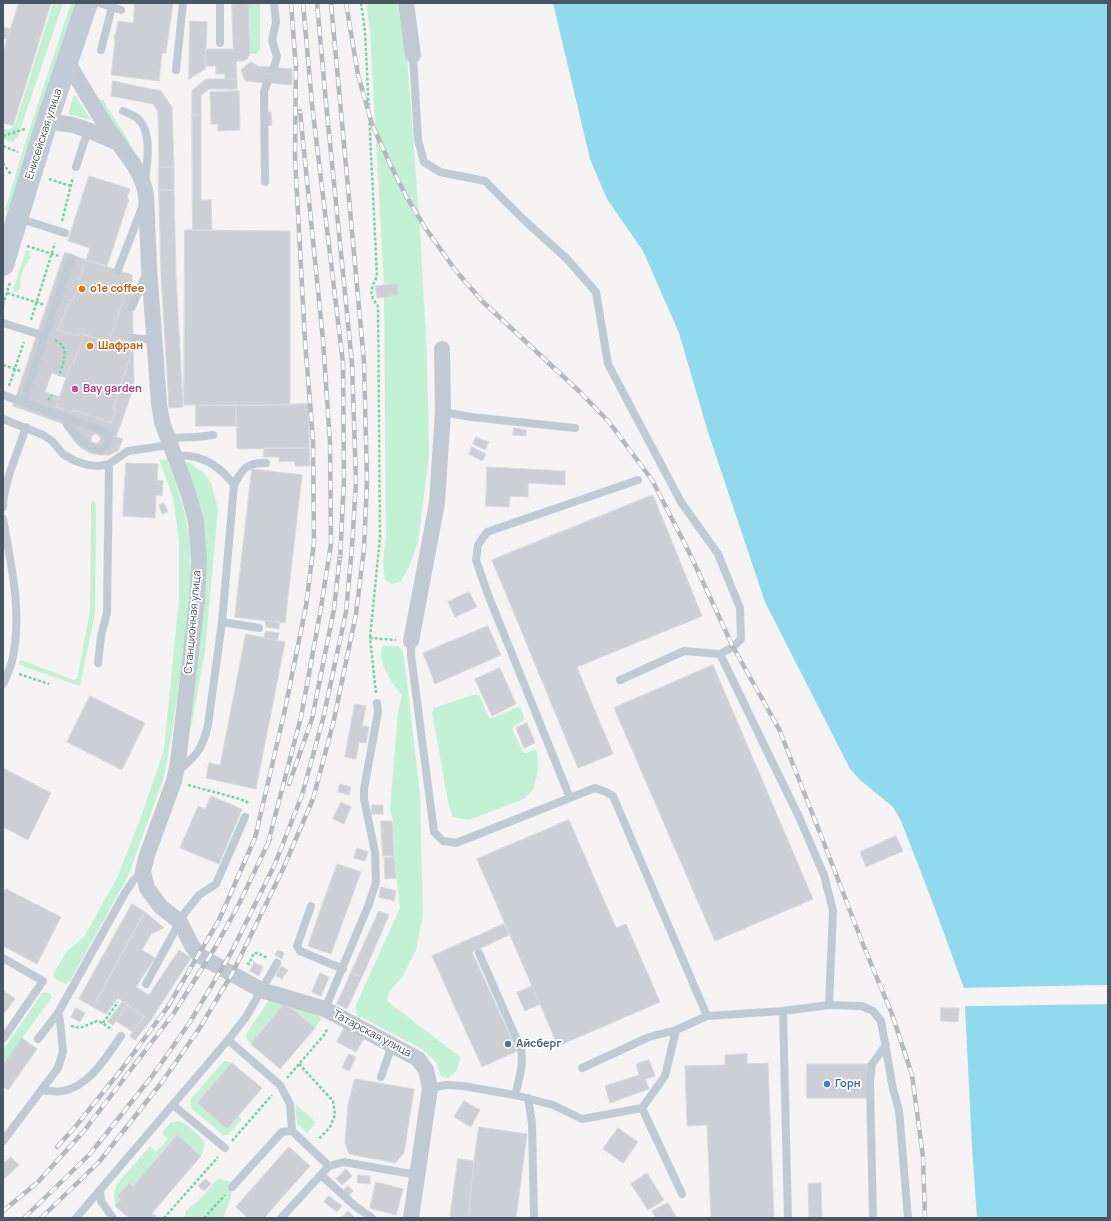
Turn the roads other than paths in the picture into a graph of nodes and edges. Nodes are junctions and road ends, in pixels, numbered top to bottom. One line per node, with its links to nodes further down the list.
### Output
1 (87, 3): 12 (main road, Енисейская улица)
2 (99, 3): 7 (lane)
3 (183, 3): 14 (lane)
4 (220, 3): 9 (lane)
5 (274, 3): 13 (lane)
6 (406, 3): 11 (street)
7 (112, 7): 8 (lane); 10 (lane)
8 (121, 10)
9 (220, 42)
10 (101, 50)
11 (413, 55): 53 (lane)
12 (67, 61): 17 (main road, Енисейская улица); 19 (street, Станционная улица)
13 (274, 68)
14 (176, 70)
15 (267, 83): 21 (lane)
16 (123, 111): 22 (lane)
17 (47, 121): 18 (street); 23 (main road, Енисейская улица)
18 (88, 130): 19 (street); 20 (lane)
19 (118, 143): 22 (street, Станционная улица)
20 (76, 167)
21 (265, 182)
22 (145, 189): 27 (street, Станционная улица); 28 (lane)
23 (14, 220): 24 (lane); 26 (main road, Енисейская улица)
24 (62, 232)
25 (71, 259): 31 (lane)
26 (3, 265)
27 (148, 267): 29 (lane); 33 (street, Станционная улица)
28 (118, 270)
29 (132, 307)
30 (3, 323): 31 (lane)
31 (45, 336): 36 (lane)
32 (133, 338): 33 (lane)
33 (153, 340): 43 (street, Станционная улица)
34 (442, 349): 37 (street)
35 (4, 396): 36 (lane)
36 (23, 402): 39 (lane)
37 (443, 412): 41 (lane); 52 (street)
38 (3, 419): 40 (lane)
39 (67, 425)
40 (26, 427): 45 (lane); 48 (lane)
41 (575, 428)
42 (212, 435): 43 (lane)
43 (171, 446): 45 (lane); 47 (lane); 58 (street, Станционная улица)
44 (266, 463): 47 (lane)
45 (109, 464): 54 (lane)
46 (638, 480): 59 (lane)
47 (234, 485): 50 (lane)
48 (3, 507)
49 (3, 519): 56 (lane)
50 (222, 622): 51 (lane); 58 (lane)
51 (259, 628)
52 (411, 641): 59 (lane)
53 (720, 654): 55 (lane); 70 (lane)
54 (98, 663)
55 (620, 680)
56 (3, 684)
57 (377, 703): 67 (lane)
58 (176, 773): 61 (street, Станционная улица)
59 (570, 798): 73 (lane)
60 (245, 817): 63 (lane)
61 (143, 871): 63 (street); 74 (lane)
62 (311, 906): 67 (lane)
63 (180, 922): 68 (lane); 69 (street, Татарская улица)
64 (479, 953): 86 (lane)
65 (3, 958): 77 (lane)
66 (277, 963): 69 (lane)
67 (343, 969): 72 (lane)
68 (146, 984)
69 (262, 990): 72 (street, Татарская улица); 79 (lane)
70 (829, 1005): 71 (lane); 81 (lane)
71 (783, 1011): 73 (lane); 105 (lane)
72 (330, 1012): 80 (street, Татарская улица)
73 (707, 1016): 75 (lane)
74 (59, 1017): 78 (lane); 85 (lane)
75 (676, 1030): 82 (lane); 89 (lane)
76 (120, 1036): 85 (lane)
77 (3, 1039)
78 (38, 1039)
79 (228, 1040): 88 (lane); 90 (lane)
80 (392, 1045): 83 (lane); 84 (street, Татарская улица)
81 (886, 1045): 106 (lane); 107 (lane)
82 (582, 1068)
83 (381, 1077)
84 (430, 1088): 86 (lane); 95 (street, Татарская улица)
85 (41, 1090): 91 (lane)
86 (515, 1095): 87 (lane)
87 (528, 1098): 89 (lane); 104 (lane)
88 (173, 1104): 92 (lane); 97 (lane)
89 (642, 1108): 98 (lane)
90 (292, 1131): 93 (lane); 96 (lane)
91 (3, 1141)
92 (225, 1148)
93 (329, 1166): 94 (lane); 95 (lane)
94 (321, 1175): 101 (lane); 102 (lane)
95 (417, 1176): 103 (street, Татарская улица)
96 (232, 1187)
97 (100, 1190): 99 (lane); 100 (lane)
98 (682, 1194)
99 (76, 1218)
100 (113, 1218)
101 (281, 1218)
102 (372, 1218)
103 (411, 1218)
104 (534, 1218)
105 (788, 1218)
106 (873, 1218)
107 (908, 1218)

